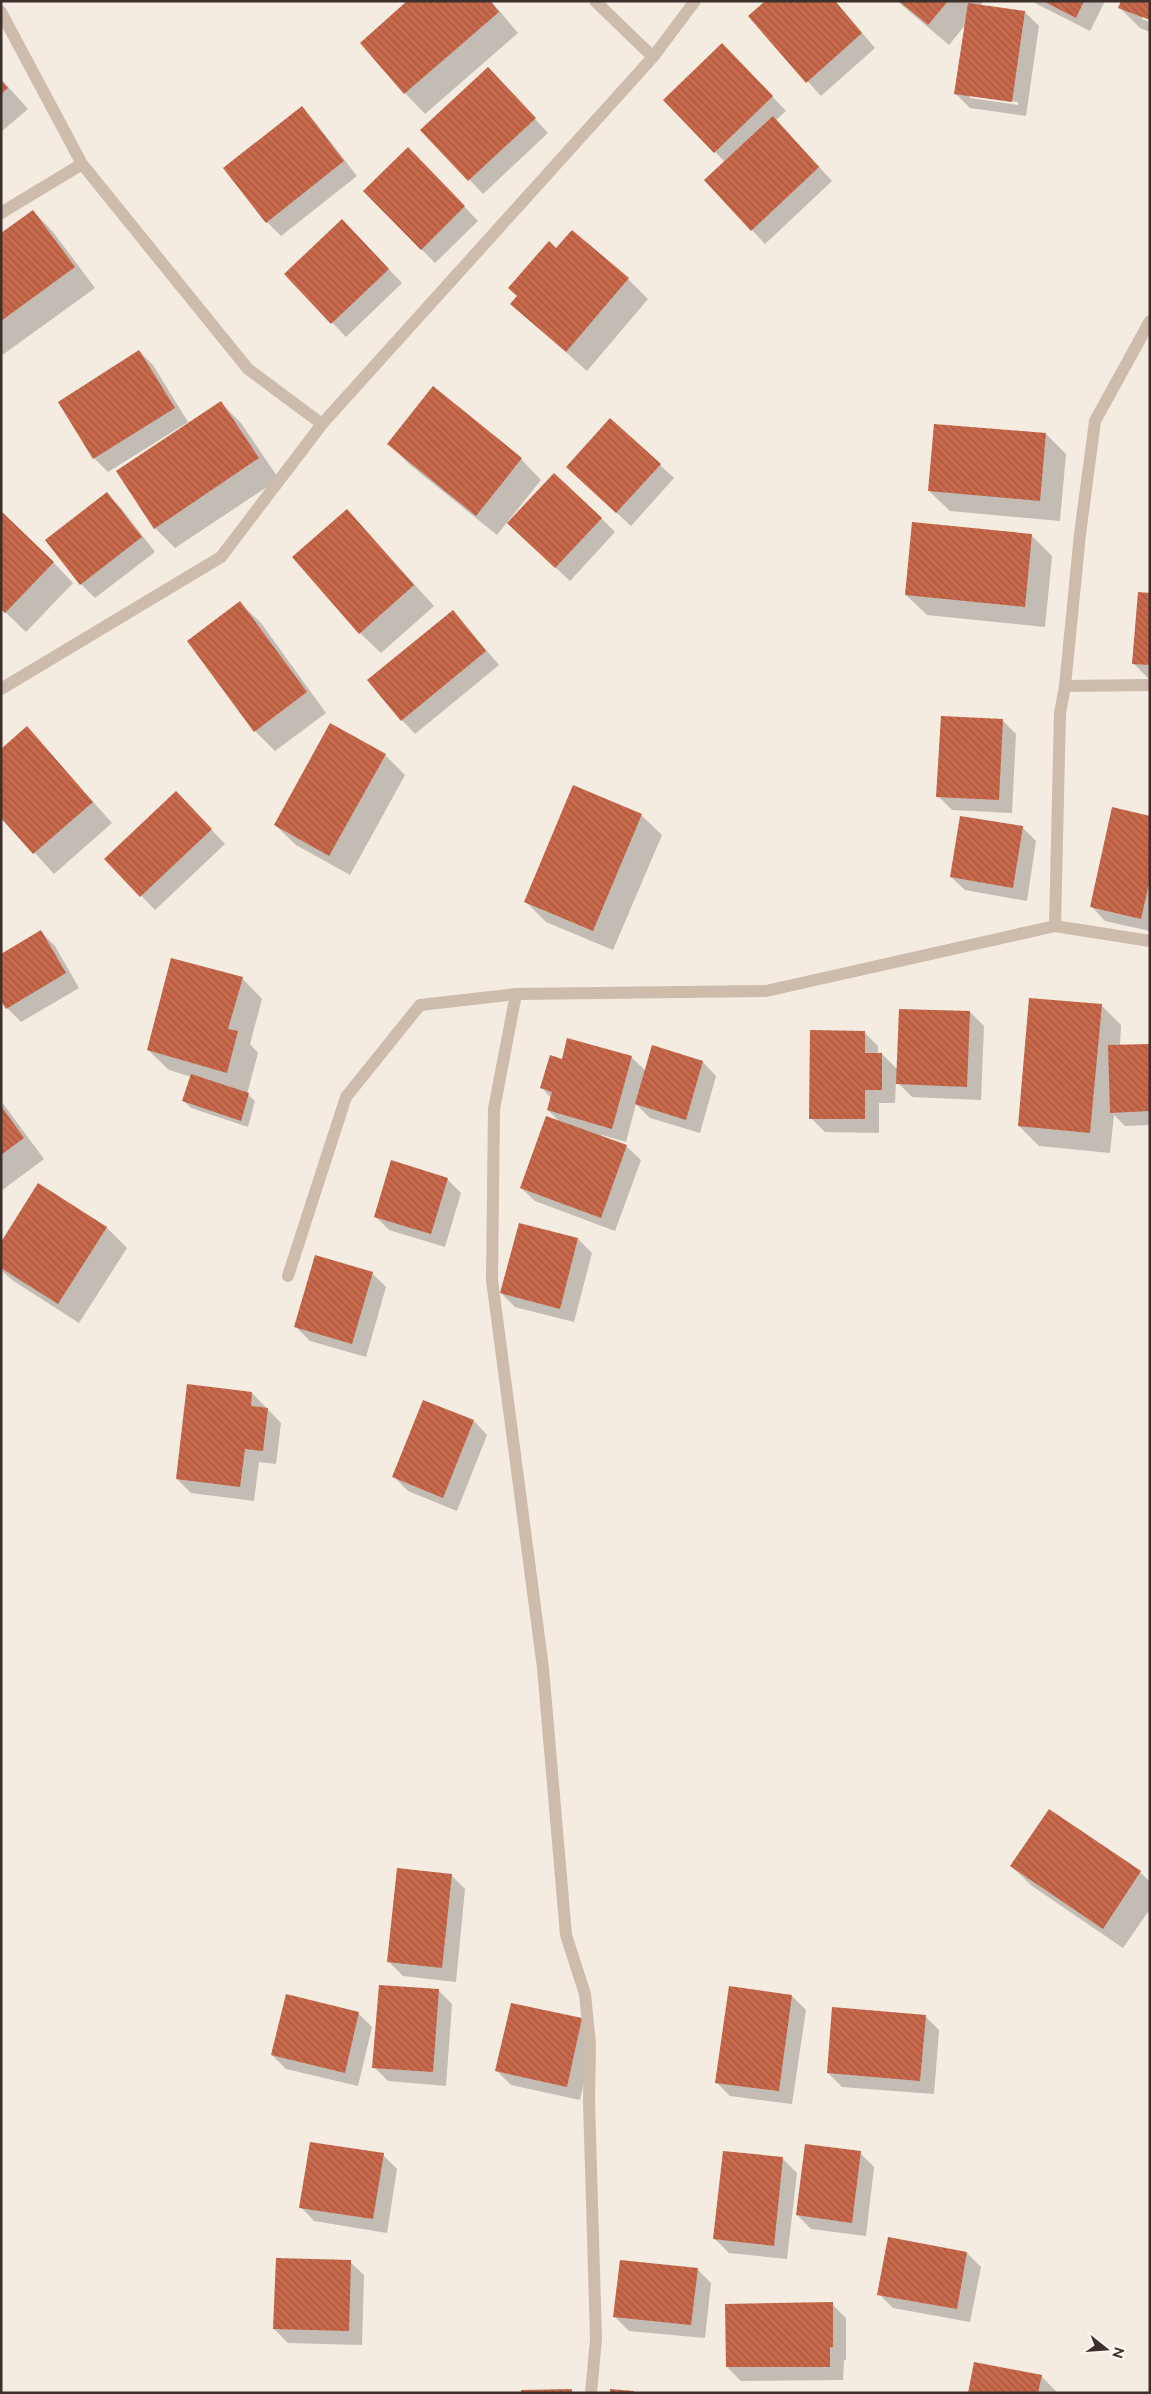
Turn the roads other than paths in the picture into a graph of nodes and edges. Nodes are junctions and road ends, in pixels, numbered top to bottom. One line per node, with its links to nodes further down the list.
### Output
1 (595, 1): 4 (street)
2 (696, 1): 4 (street)
3 (1, 12): 5 (street)
4 (652, 58): 8 (street)
5 (82, 164): 6 (street); 8 (street)
6 (1, 213)
7 (1150, 321): 10 (street)
8 (322, 424): 11 (street)
9 (1150, 685): 10 (street)
10 (1065, 686): 12 (street)
11 (1, 689)
12 (1055, 926): 13 (street); 14 (street)
13 (1150, 940)
14 (516, 994): 15 (street); 16 (street)
15 (288, 1276)
16 (591, 2393)

